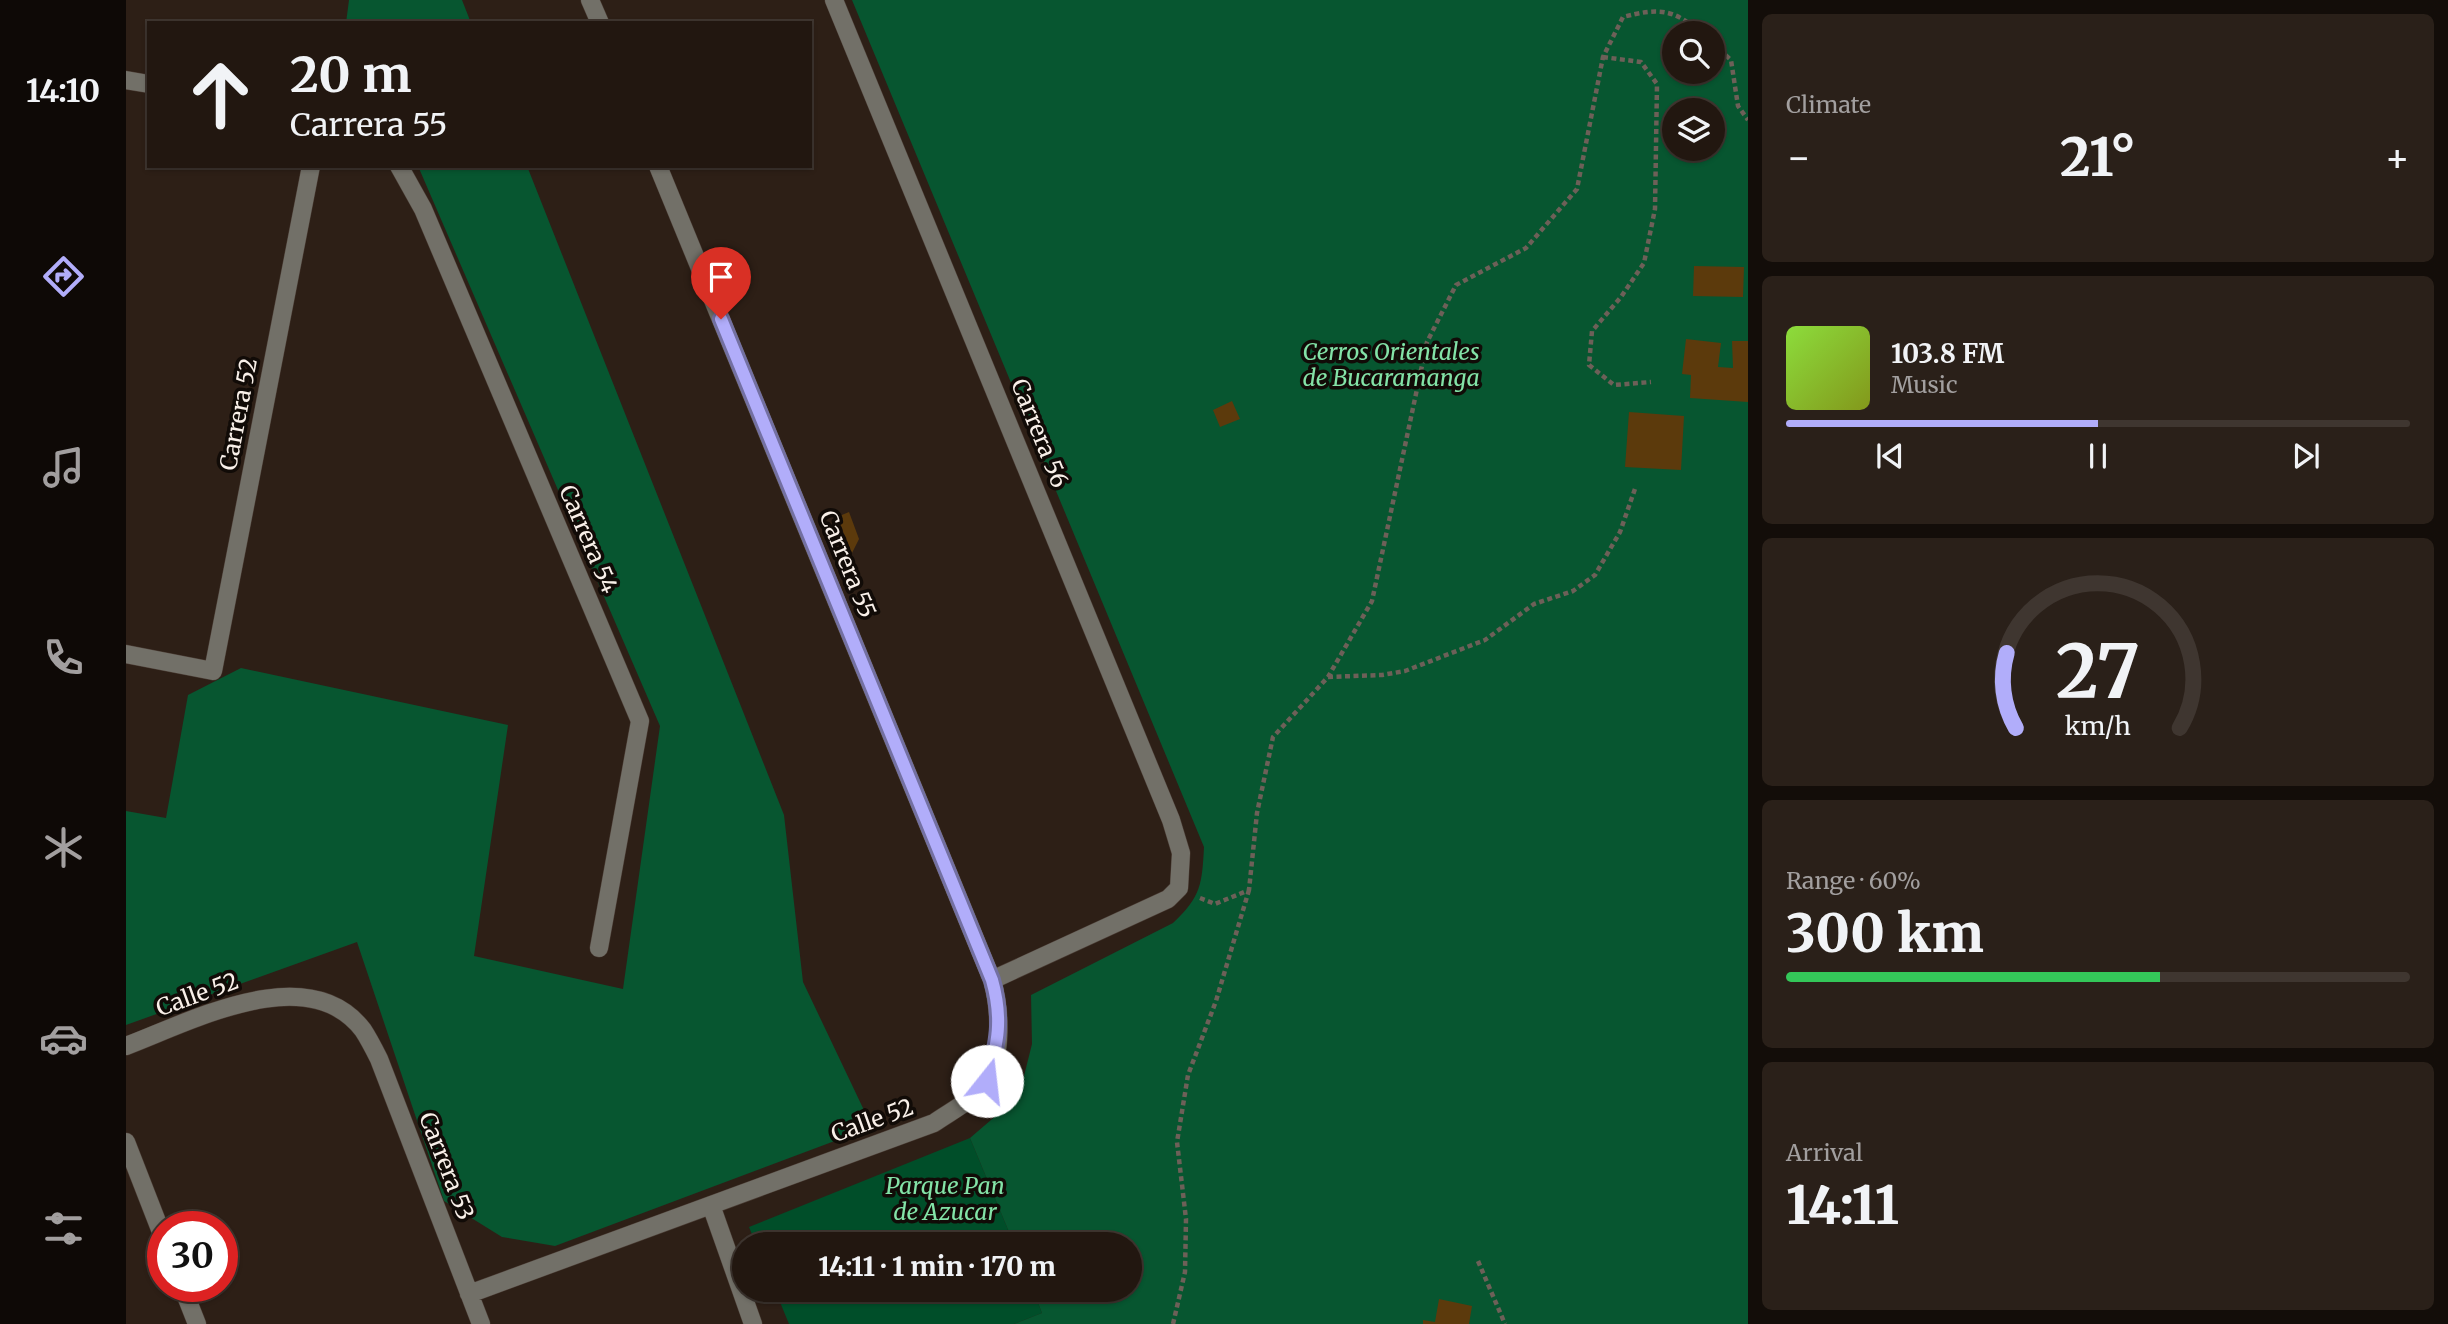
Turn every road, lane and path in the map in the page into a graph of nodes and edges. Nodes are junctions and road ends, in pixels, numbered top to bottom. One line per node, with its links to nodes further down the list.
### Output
1 (590, 0): 3 (street)
2 (834, 0): 17 (street, Carrera 56)
3 (599, 21)
4 (1687, 21): 6 (path)
5 (1725, 55): 9 (path)
6 (1603, 57): 13 (path); 16 (path)
7 (126, 80): 8 (street)
8 (147, 84)
9 (1748, 120)
10 (311, 168): 15 (street, Carrera 52)
11 (400, 168): 19 (street, Carrera 54)
12 (660, 168): 20 (street, Carrera 55)
13 (1651, 382)
14 (1636, 486): 16 (path)
15 (126, 654)
16 (1328, 677): 18 (path)
17 (1179, 888): 18 (path); 20 (street)
18 (1249, 890): 32 (path)
19 (599, 948)
20 (992, 980): 24 (street, Calle 52)
21 (362, 1029): 22 (street, Calle 52); 27 (street, Carrera 53)
22 (126, 1046)
23 (126, 1142): 25 (street)
24 (711, 1205): 27 (street, Calle 52); 31 (street)
25 (153, 1211)
26 (1478, 1261): 33 (path)
27 (470, 1294): 30 (street, Carrera 53)
28 (188, 1302): 29 (street)
29 (197, 1324)
30 (481, 1324)
31 (753, 1324)
32 (1173, 1324)
33 (1505, 1324)

